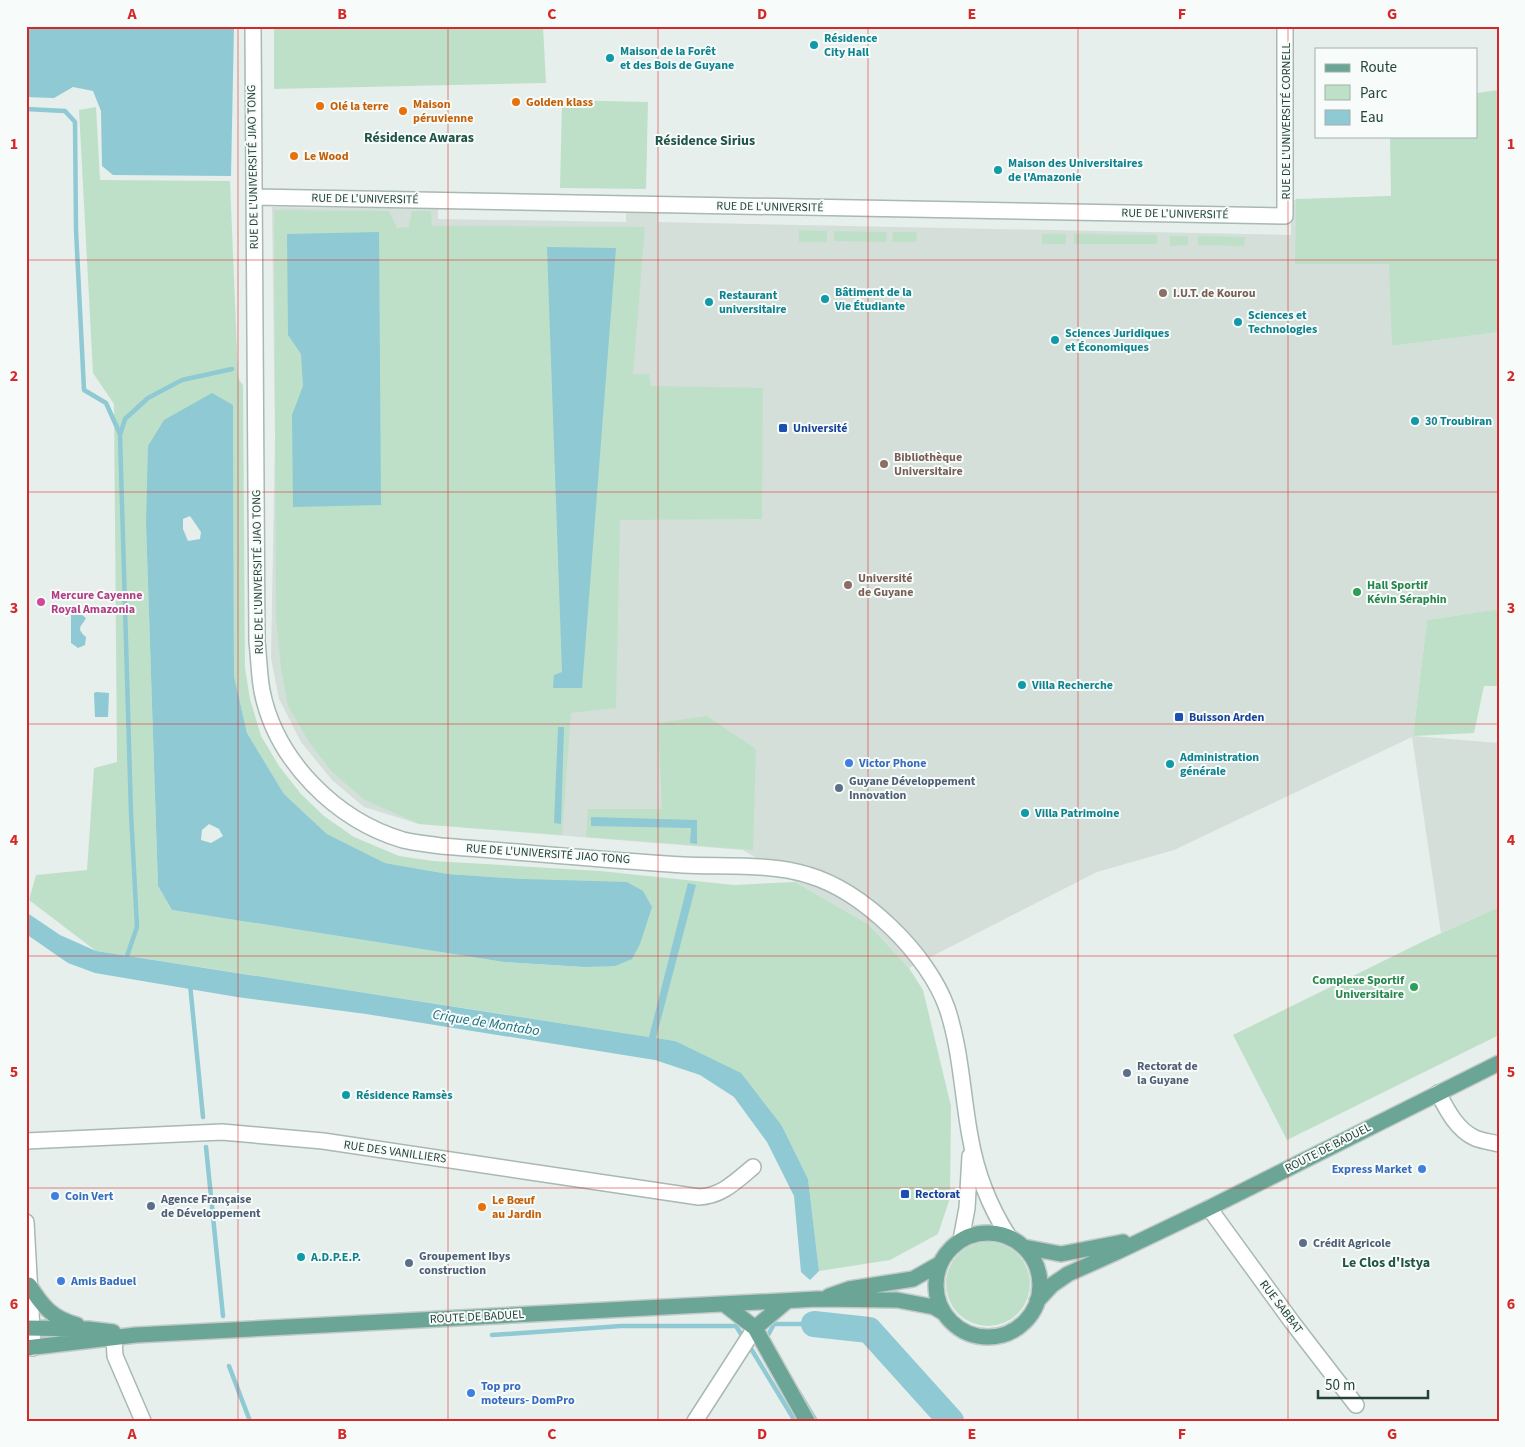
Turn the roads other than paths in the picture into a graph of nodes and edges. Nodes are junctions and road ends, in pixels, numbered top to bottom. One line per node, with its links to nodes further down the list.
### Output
1 (253, 26): 3 (street, RUE DE L'UNIVERSITÉ JIAO TONG)
2 (1285, 26): 4 (street, RUE DE L'UNIVERSITÉ CORNELL)
3 (254, 197): 4 (street, RUE DE L'UNIVERSITÉ); 7 (street, RUE DE L'UNIVERSITÉ JIAO TONG)
4 (1285, 216)
5 (1499, 1063): 6 (main road, ROUTE DE BADUEL)
6 (1438, 1093): 9 (street); 11 (main road, ROUTE DE BADUEL)
7 (970, 1137): 14 (street); 15 (street)
8 (26, 1142): 10 (street, RUE DES VANILLIERS)
9 (1499, 1144)
10 (754, 1168)
11 (1209, 1208): 13 (main road, ROUTE DE BADUEL); 30 (street, RUE SABBAT)
12 (26, 1222): 18 (street)
13 (1158, 1232): 16 (main road, ROUTE DE BADUEL); 21 (main road, ROUTE DE BADUEL)
14 (1009, 1237): 15 (main road); 16 (main road)
15 (961, 1240): 17 (main road)
16 (1024, 1247): 21 (main road)
17 (941, 1263): 19 (main road, ROUTE DE BADUEL); 23 (main road)
18 (30, 1285): 24 (street); 26 (main road)
19 (817, 1299): 20 (main road, ROUTE DE BADUEL); 23 (main road, ROUTE DE BADUEL)
20 (787, 1301): 22 (main road, ROUTE DE BADUEL); 25 (main road)
21 (1037, 1301): 23 (main road)
22 (724, 1304): 25 (main road); 27 (main road, ROUTE DE BADUEL)
23 (944, 1313)
24 (29, 1328): 26 (main road, ROUTE DE BADUEL); 29 (street)
25 (755, 1328): 32 (street); 33 (main road)
26 (88, 1329): 27 (main road, ROUTE DE BADUEL)
27 (136, 1335): 28 (main road, ROUTE DE BADUEL)
28 (114, 1338): 29 (main road, ROUTE DE BADUEL); 31 (street)
29 (30, 1348)
30 (1356, 1405)
31 (143, 1421)
32 (695, 1421)
33 (808, 1421)

